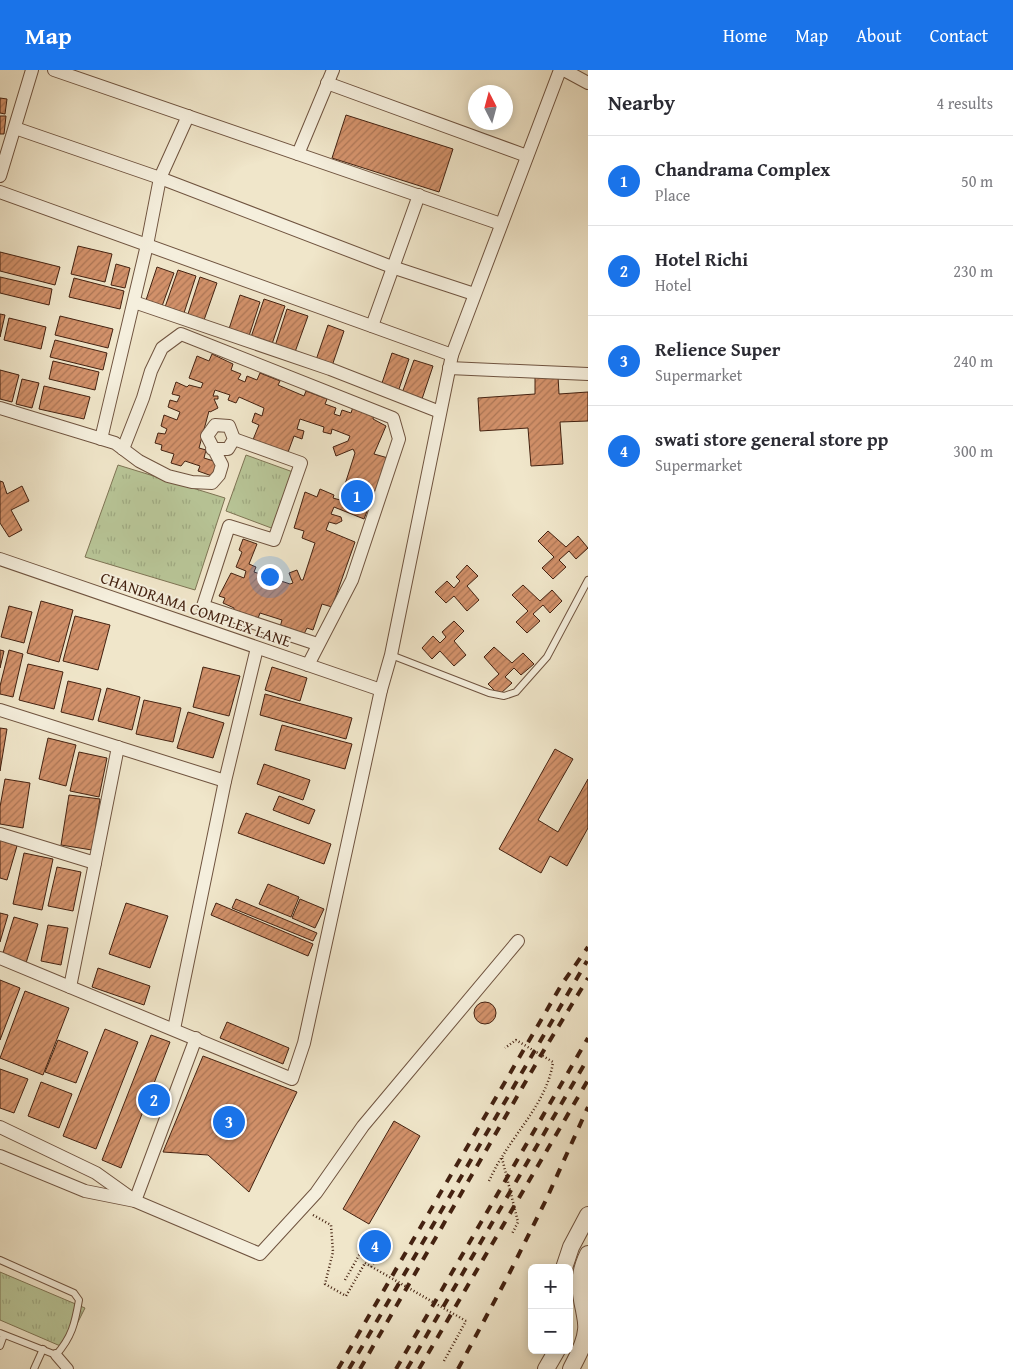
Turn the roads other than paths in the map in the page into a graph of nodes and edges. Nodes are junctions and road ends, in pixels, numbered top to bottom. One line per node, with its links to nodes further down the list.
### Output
1 (32, 70): 8 (street)
2 (54, 70): 7 (street)
3 (333, 70): 5 (street)
4 (562, 70): 6 (street); 10 (street)
5 (327, 83): 9 (street); 10 (street)
6 (588, 83)
7 (188, 116): 9 (street); 12 (street)
8 (14, 128): 11 (street); 12 (street)
9 (298, 154): 14 (street)
10 (527, 156): 15 (street)
11 (0, 176)
12 (160, 178): 16 (street); 17 (street)
13 (0, 192): 16 (street)
14 (419, 195): 15 (street); 17 (street)
15 (501, 224): 18 (street)
16 (147, 245): 19 (street); 20 (street)
17 (392, 267): 18 (street); 20 (street)
18 (474, 294): 21 (street)
19 (134, 302): 25 (street); 26 (street)
20 (372, 326): 21 (street)
21 (452, 355): 22 (street)
22 (449, 368): 23 (street); 25 (street)
23 (588, 374)
24 (0, 408): 26 (street)
25 (440, 412): 34 (street)
26 (101, 439): 29 (street)
27 (234, 439): 28 (street); 28 (street); 32 (street)
28 (212, 448): 29 (street)
29 (123, 449): 32 (street)
30 (0, 559): 33 (street, CHANDRAMA COMPLEX LANE)
31 (588, 580): 34 (lane)
32 (317, 644): 35 (street)
33 (257, 648): 35 (street, CHANDRAMA COMPLEX LANE); 39 (street)
34 (391, 655): 36 (street)
35 (308, 665): 36 (street, CHANDRAMA COMPLEX LANE)
36 (382, 690): 46 (street)
37 (0, 710): 38 (street)
38 (118, 747): 39 (street); 41 (street)
39 (226, 781): 45 (street)
40 (0, 834): 41 (street)
41 (95, 863): 44 (street)
42 (518, 941): 49 (street)
43 (0, 958): 44 (street)
44 (70, 987): 45 (street)
45 (174, 1029): 46 (street)
46 (196, 1038): 49 (street)
47 (0, 1126): 49 (street)
48 (0, 1156): 49 (street)
49 (135, 1201)
50 (588, 1215): 53 (street)
51 (588, 1254): 62 (street)
52 (0, 1260): 57 (lane)
53 (565, 1264)
54 (2, 1334): 55 (lane); 56 (lane)
55 (0, 1346)
56 (43, 1349): 57 (lane); 59 (lane)
57 (56, 1354): 60 (street)
58 (555, 1354): 61 (street)
59 (34, 1369)
60 (68, 1369)
61 (546, 1369)
62 (571, 1369)

